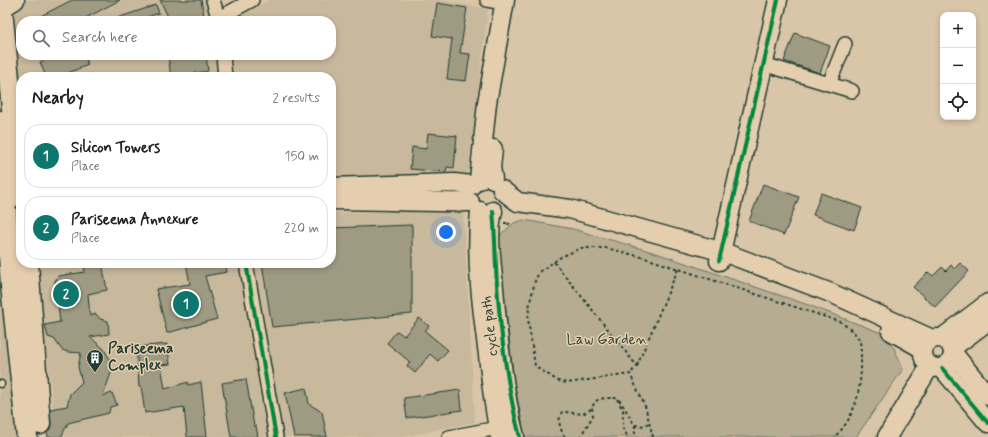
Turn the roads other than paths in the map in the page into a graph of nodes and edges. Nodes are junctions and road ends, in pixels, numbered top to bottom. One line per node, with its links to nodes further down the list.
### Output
1 (214, 0): 6 (street)
2 (252, 0): 7 (street)
3 (778, 0): 10 (main road)
4 (503, 1): 17 (main road)
5 (6, 3): 15 (main road)
6 (218, 16)
7 (226, 16)
8 (845, 44): 12 (street)
9 (223, 60): 11 (street)
10 (763, 64): 12 (street); 20 (main road)
11 (224, 72)
12 (829, 84): 13 (street)
13 (852, 91)
14 (0, 122): 19 (main road)
15 (16, 132)
16 (336, 187): 17 (main road)
17 (486, 195): 18 (main road); 20 (main road); 28 (main road); 33 (main road)
18 (336, 200)
19 (13, 252): 29 (main road); 30 (main road)
20 (721, 256): 24 (main road)
21 (247, 268): 31 (street)
22 (988, 303): 24 (main road)
23 (988, 321): 24 (main road)
24 (940, 345): 25 (main road); 25 (main road); 26 (main road)
25 (936, 367): 27 (main road); 34 (main road)
26 (988, 396)
27 (988, 423)
28 (499, 432): 32 (street)
29 (27, 437)
30 (41, 437)
31 (276, 437)
32 (449, 437)
33 (515, 437)
34 (887, 437)

